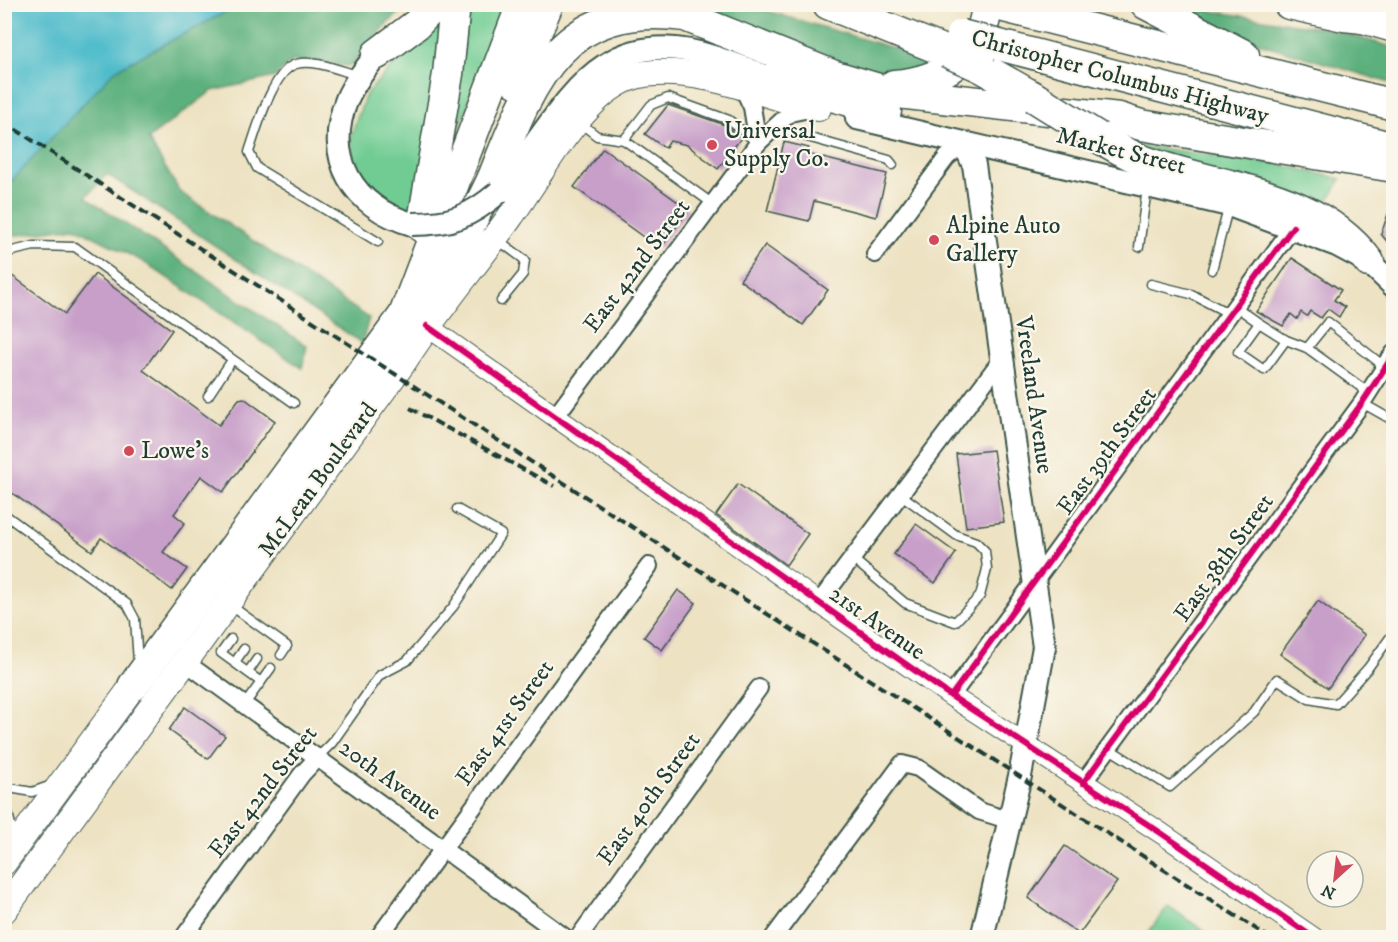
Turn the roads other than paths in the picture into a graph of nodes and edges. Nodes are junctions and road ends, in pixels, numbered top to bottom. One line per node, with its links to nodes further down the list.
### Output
1 (417, 4): 15 (main road)
2 (522, 4): 49 (highway, McLean Boulevard)
3 (548, 4): 34 (highway, McLean Boulevard)
4 (828, 4): 13 (highway)
5 (846, 4): 13 (highway, Christopher Columbus Highway)
6 (1289, 4): 11 (highway)
7 (1334, 4): 11 (highway)
8 (449, 5): 15 (highway); 49 (highway)
9 (996, 6): 16 (highway, Christopher Columbus Highway); 17 (highway)
10 (1150, 7): 16 (highway)
11 (1363, 18): 12 (highway)
12 (1394, 27)
13 (954, 43): 14 (highway, Christopher Columbus Highway, bridge)
14 (990, 56): 27 (highway, Christopher Columbus Highway); 40 (highway, bridge)
15 (369, 65): 18 (main road, bridge); 36 (lane)
16 (1289, 79): 19 (highway, Christopher Columbus Highway)
17 (855, 82): 22 (highway); 34 (highway)
18 (757, 83): 20 (main road); 21 (main road); 22 (highway); 25 (street)
19 (1394, 105)
20 (818, 108): 23 (street, East 42nd Street); 26 (main road, Market Street)
21 (578, 122): 24 (lane); 35 (main road)
22 (1141, 125): 29 (highway)
23 (774, 127): 25 (street, East 42nd Street); 28 (lane)
24 (624, 140): 25 (lane); 31 (lane)
25 (758, 143): 31 (street, East 42nd Street)
26 (964, 144): 30 (main road, Market Street); 39 (street); 51 (main road, Vreeland Avenue)
27 (1394, 148)
28 (893, 165)
29 (1394, 167)
30 (1147, 185): 32 (main road, Market Street); 37 (lane)
31 (713, 204): 57 (street, East 42nd Street)
32 (1229, 205): 33 (main road, Market Street); 41 (lane)
33 (1293, 226): 40 (main road, Market Street); 45 (street, East 39th Street)
34 (466, 233): 47 (highway, McLean Boulevard)
35 (495, 238): 44 (lane); 47 (main road)
36 (378, 242)
37 (1139, 247)
38 (4, 253): 52 (lane)
39 (875, 254)
40 (1369, 262): 43 (main road, Market Street)
41 (1212, 270)
42 (1151, 284): 45 (lane)
43 (1394, 286)
44 (501, 301)
45 (1232, 310): 46 (lane); 64 (street, East 39th Street)
46 (1259, 323): 48 (lane); 48 (lane)
47 (427, 326): 57 (street, 21st Avenue); 66 (main road, McLean Boulevard)
48 (1286, 340): 50 (lane)
49 (383, 342): 79 (highway, McLean Boulevard)
50 (1307, 348): 53 (lane); 55 (lane)
51 (1002, 359): 59 (street); 64 (main road, Vreeland Avenue)
52 (232, 360): 54 (lane); 56 (lane)
53 (1391, 361): 55 (street, East 38th Street)
54 (208, 396)
55 (1365, 398): 58 (lane); 84 (street, East 38th Street)
56 (294, 403)
57 (555, 417): 65 (street, 21st Avenue)
58 (1394, 422)
59 (900, 494): 62 (street); 62 (lane)
60 (457, 509): 85 (lane, East 42nd Street)
61 (4, 514): 79 (lane)
62 (852, 558): 65 (street)
63 (649, 566): 91 (street, East 41st Street)
64 (1034, 582): 81 (street, East 39th Street); 83 (main road, Vreeland Avenue)
65 (818, 604): 81 (street, 21st Avenue)
66 (239, 615): 68 (lane); 74 (main road, McLean Boulevard)
67 (1394, 632): 84 (lane)
68 (274, 635): 70 (lane); 72 (lane)
69 (231, 639): 75 (lane)
70 (268, 644)
71 (244, 649): 75 (lane)
72 (281, 655)
73 (257, 659): 77 (lane)
74 (184, 662): 82 (street, 20th Avenue); 93 (main road, McLean Boulevard)
75 (235, 662): 77 (lane)
76 (271, 668): 78 (lane)
77 (248, 672): 78 (lane)
78 (261, 682): 82 (lane)
79 (133, 686): 86 (main road, McLean Boulevard)
80 (759, 688): 98 (street, East 40th Street)
81 (951, 696): 83 (street, 21st Avenue)
82 (245, 704): 85 (street, 20th Avenue)
83 (1024, 746): 87 (street, 21st Avenue); 90 (main road, Vreeland Avenue)
84 (1108, 748): 87 (street, East 38th Street)
85 (318, 757): 91 (street, 20th Avenue); 95 (street, East 42nd Street)
86 (64, 781): 88 (lane); 92 (main road, McLean Boulevard)
87 (1083, 783): 102 (street, 21st Avenue)
88 (4, 787)
89 (4, 798): 92 (lane)
90 (1008, 820): 94 (main road, Vreeland Avenue); 99 (street)
91 (443, 848): 96 (street, East 41st Street); 97 (street, 20th Avenue)
92 (4, 860)
93 (4, 910)
94 (987, 914): 100 (street); 101 (main road, Vreeland Avenue)
95 (183, 938)
96 (378, 938)
97 (566, 938)
98 (578, 938)
99 (773, 938)
100 (970, 938)
101 (982, 938)
102 (1314, 938)

